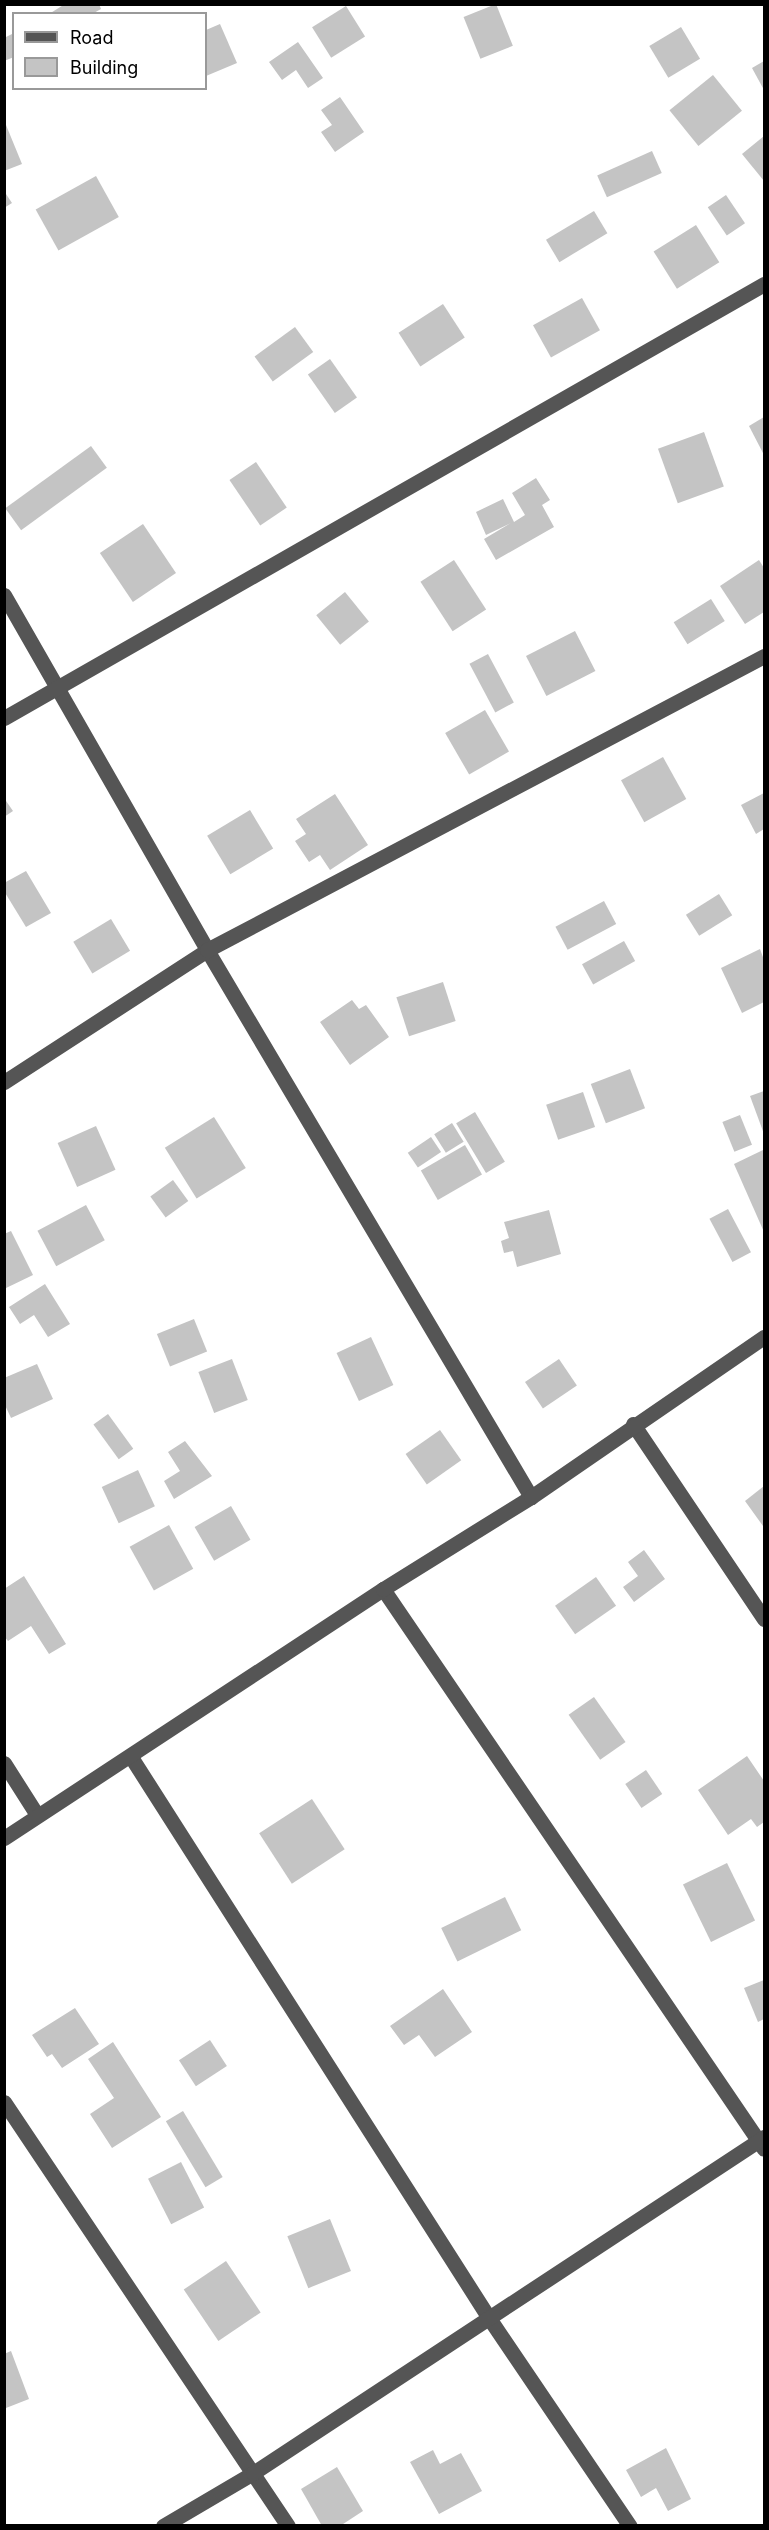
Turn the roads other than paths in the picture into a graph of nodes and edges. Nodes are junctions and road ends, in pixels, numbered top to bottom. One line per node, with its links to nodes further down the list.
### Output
1 (765, 284): 4 (street)
2 (4, 595): 4 (street)
3 (765, 656): 6 (street)
4 (59, 684): 5 (street); 6 (street)
5 (4, 718)
6 (207, 950): 7 (street); 10 (street)
7 (4, 1082)
8 (765, 1336): 9 (street)
9 (633, 1424): 10 (street); 12 (street)
10 (531, 1497): 11 (street)
11 (383, 1589): 13 (street); 18 (street)
12 (765, 1619)
13 (131, 1757): 15 (street); 19 (street)
14 (4, 1763): 15 (street)
15 (37, 1815): 16 (street)
16 (4, 1838)
17 (4, 2102): 20 (street)
18 (763, 2142): 19 (street)
19 (489, 2318): 20 (street); 23 (street)
20 (253, 2473): 21 (street); 22 (street)
21 (163, 2526)
22 (288, 2526)
23 (630, 2526)

